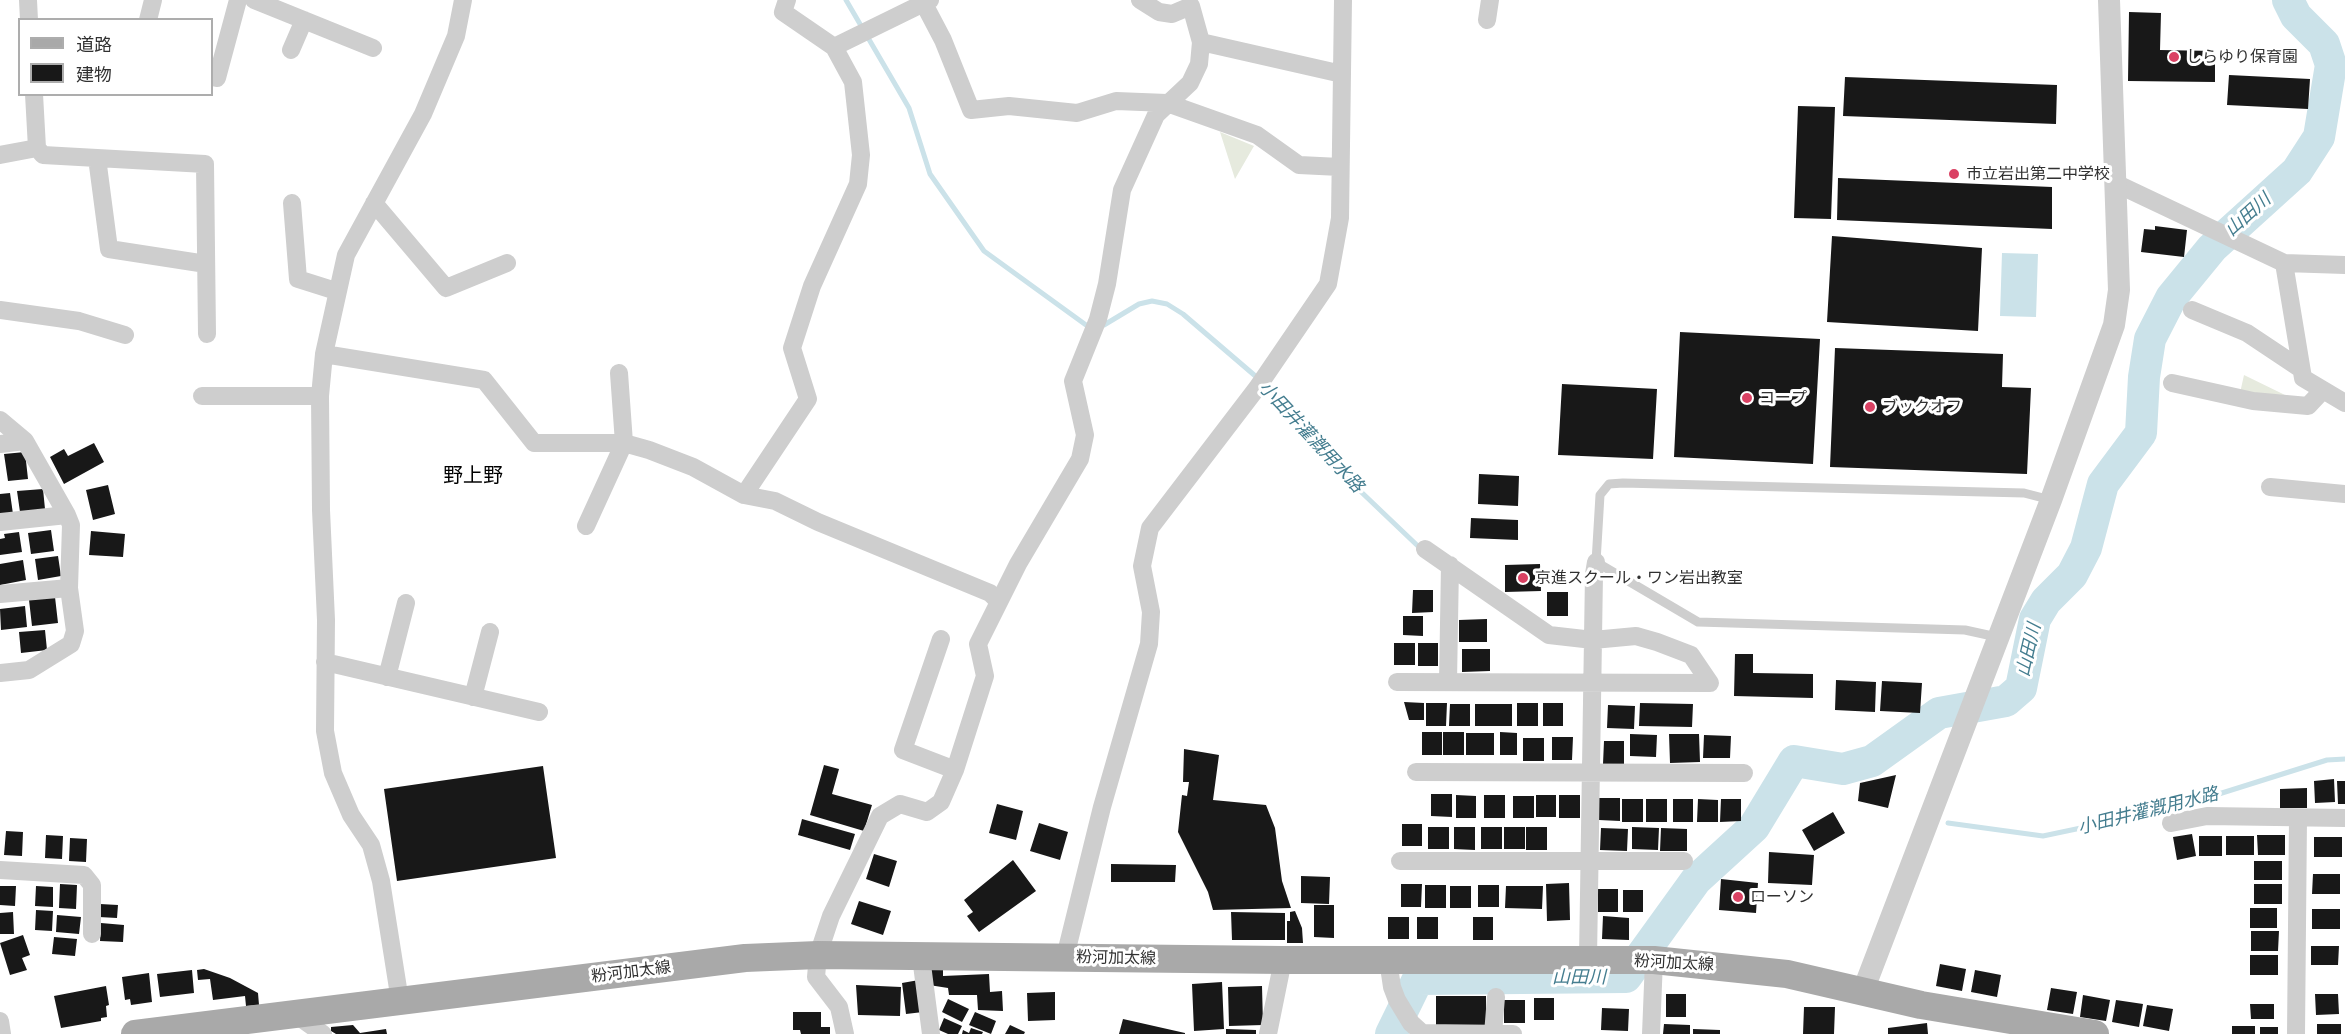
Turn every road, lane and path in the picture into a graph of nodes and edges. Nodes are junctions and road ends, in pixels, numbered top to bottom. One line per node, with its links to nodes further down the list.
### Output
1 (28, 0): 13 (street)
2 (153, 0): 14 (street)
3 (238, 0): 22 (street)
4 (254, 0): 15 (street)
5 (463, 0): 31 (street)
6 (787, 0): 18 (street)
7 (1140, 0): 12 (street)
8 (1343, 0): 21 (street)
9 (1490, 0): 16 (street)
10 (2109, 0): 29 (street)
11 (925, 1): 18 (street); 24 (street)
12 (1191, 3): 17 (street)
13 (29, 18)
14 (148, 18)
15 (304, 20): 19 (street); 20 (street)
16 (1487, 20)
17 (1201, 42): 21 (street); 24 (street)
18 (834, 46): 55 (street)
19 (373, 48)
20 (291, 50)
21 (1342, 74): 28 (street)
22 (213, 77)
23 (34, 96): 25 (street)
24 (1167, 104): 28 (street); 65 (street)
25 (37, 148): 26 (street); 27 (street)
26 (0, 155)
27 (97, 158): 34 (street); 34 (street)
28 (1340, 167): 93 (street)
29 (2115, 183): 33 (street); 56 (street)
30 (292, 202): 36 (street)
31 (374, 203): 32 (street); 36 (street)
32 (507, 263)
33 (2284, 263): 35 (street); 42 (street)
34 (206, 264): 39 (street)
35 (2345, 266)
36 (336, 291): 41 (street)
37 (0, 310): 40 (street)
38 (2192, 310): 42 (street)
39 (207, 334)
40 (125, 335)
41 (324, 354): 47 (street); 51 (street)
42 (2301, 369): 45 (street)
43 (619, 373): 51 (street)
44 (2172, 383): 45 (street)
45 (2323, 390): 48 (street)
46 (202, 396): 47 (street)
47 (320, 396): 71 (street)
48 (2345, 403)
49 (0, 420): 50 (street)
50 (25, 441): 52 (street); 57 (street)
51 (624, 443): 55 (street); 59 (street)
52 (0, 444)
53 (2270, 487): 54 (street)
54 (2345, 494)
55 (744, 495): 65 (street)
56 (2051, 501): 61 (lane); 68 (street)
57 (66, 515): 58 (street); 63 (street)
58 (0, 522)
59 (586, 526)
60 (1425, 549): 62 (street)
61 (1596, 562): 68 (lane); 70 (street)
62 (1450, 565): 70 (street); 76 (street)
63 (69, 588): 64 (street); 72 (street)
64 (0, 594)
65 (999, 602): 79 (street)
66 (406, 603): 73 (street)
67 (490, 632): 77 (street)
68 (1997, 637): 98 (street)
69 (941, 639): 79 (street)
70 (1593, 640): 74 (street); 74 (street)
71 (326, 662): 73 (street); 100 (street)
72 (0, 673)
73 (387, 677): 77 (street)
74 (1592, 681): 76 (street); 81 (street)
75 (1397, 682): 76 (street)
76 (1448, 682)
77 (473, 697): 78 (street)
78 (539, 712)
79 (955, 770): 91 (street)
80 (1416, 772): 81 (street)
81 (1591, 773): 82 (street); 87 (street)
82 (1744, 773)
83 (2298, 818): 84 (street); 85 (street); 114 (street)
84 (2345, 818)
85 (2171, 823)
86 (1400, 861): 87 (street)
87 (1590, 861): 88 (street); 94 (street)
88 (1684, 861)
89 (0, 870): 90 (street)
90 (92, 934)
91 (818, 955): 92 (main road, 粉河加太線); 100 (main road, 粉河加太線); 107 (street)
92 (921, 957): 93 (main road, 粉河加太線); 108 (street)
93 (1065, 957): 95 (main road, 粉河加太線)
94 (1588, 959): 96 (main road, 粉河加太線); 97 (main road, 粉河加太線)
95 (1283, 960): 96 (main road, 粉河加太線); 109 (street)
96 (1388, 960): 110 (street)
97 (1644, 960): 98 (main road, 粉河加太線); 112 (street)
98 (1863, 991): 103 (main road, 粉河加太線)
99 (1496, 997): 110 (street)
100 (400, 1001): 101 (main road, 粉河加太線)
101 (295, 1014): 105 (main road, 粉河加太線); 106 (street)
102 (0, 1021): 104 (street)
103 (2003, 1027): 113 (main road, 粉河加太線)
104 (2, 1034)
105 (135, 1034)
106 (323, 1034)
107 (845, 1034)
108 (931, 1034)
109 (1268, 1034)
110 (1493, 1034): 111 (street)
111 (1514, 1034)
112 (1651, 1034)
113 (2095, 1034)
114 (2296, 1034)

